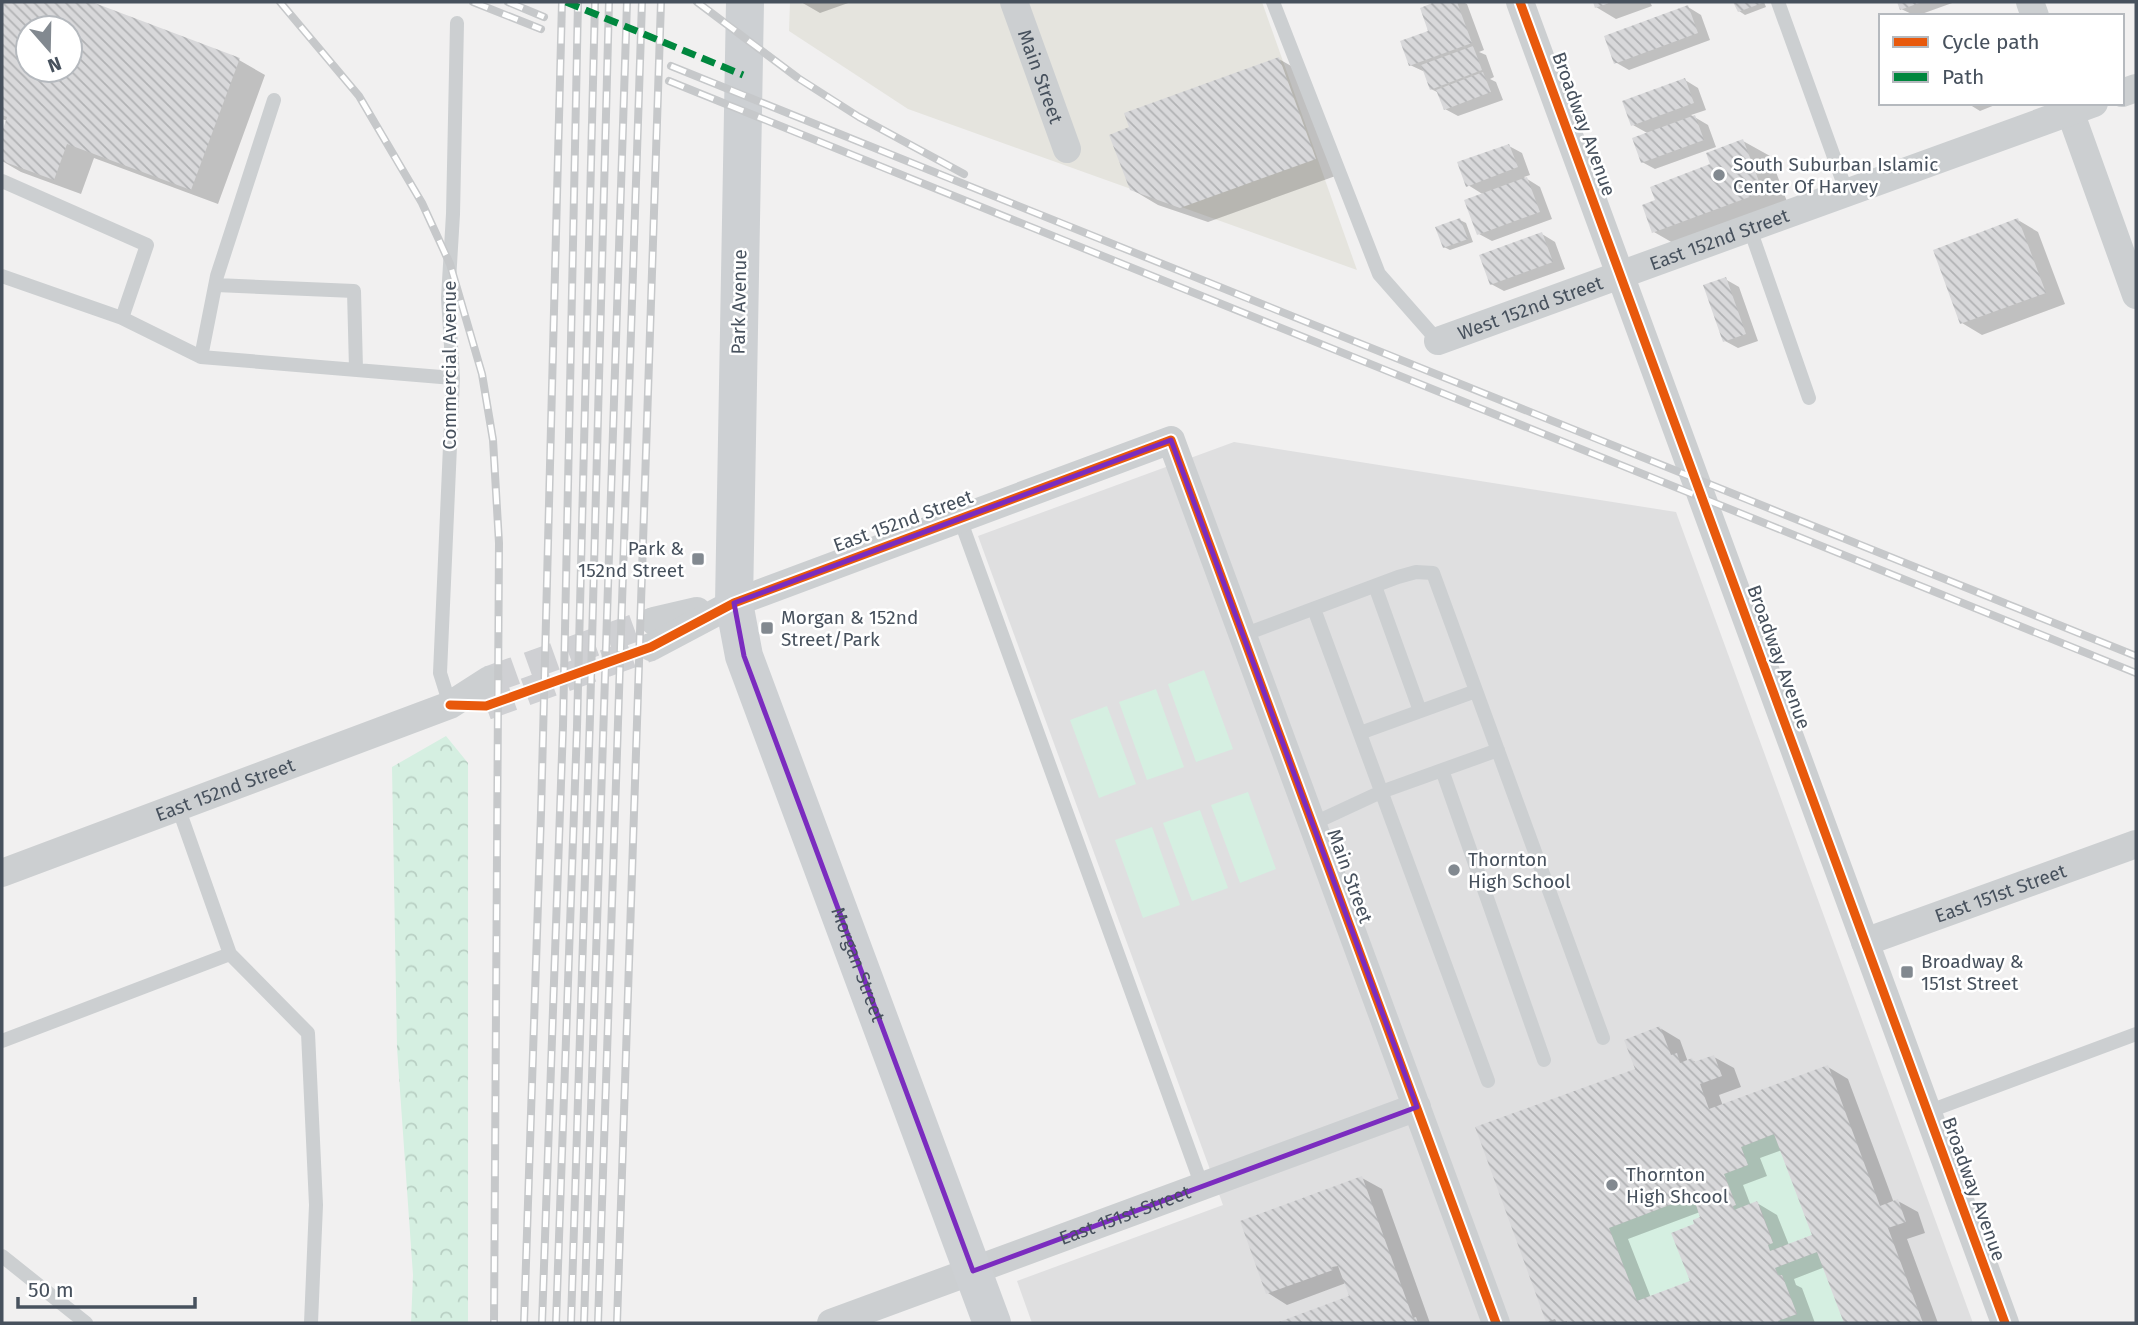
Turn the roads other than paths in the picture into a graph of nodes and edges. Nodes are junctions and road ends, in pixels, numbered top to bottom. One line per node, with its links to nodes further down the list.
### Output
1 (745, 2): 26 (street, Park Avenue)
2 (1014, 2): 9 (street, Main Street)
3 (1273, 2): 18 (lane)
4 (1520, 2): 14 (street, Broadway Avenue)
5 (1778, 2): 11 (lane)
6 (457, 23): 21 (lane, Commercial Avenue)
7 (274, 100): 15 (lane)
8 (2077, 106): 11 (street, East 152nd Street); 16 (street)
9 (1068, 149)
10 (2, 181): 17 (lane)
11 (1847, 193): 12 (street, East 152nd Street)
12 (1750, 229): 14 (street, East 152nd Street); 22 (lane)
13 (2, 276): 17 (lane)
14 (1621, 276): 18 (street, West 152nd Street); 42 (street, Broadway Avenue)
15 (216, 285): 19 (lane); 20 (lane)
16 (2136, 295)
17 (122, 318): 19 (lane)
18 (1438, 341)
19 (201, 357): 20 (lane)
20 (356, 369): 21 (lane)
21 (453, 378): 32 (lane, Commercial Avenue)
22 (1809, 398)
23 (1171, 440): 24 (street, East 152nd Street); 29 (street, Main Street)
24 (960, 519): 26 (street, East 152nd Street); 51 (lane)
25 (1375, 586): 27 (lane); 30 (lane); 33 (lane)
26 (734, 603): 28 (street, East 152nd Street); 53 (street, Morgan Street)
27 (1314, 609): 29 (lane); 34 (lane)
28 (653, 634)
29 (1243, 635): 39 (street, Main Street)
30 (1476, 691): 33 (lane); 35 (lane)
31 (487, 693): 32 (street, East 152nd Street)
32 (450, 705): 38 (street, East 152nd Street)
33 (1419, 711): 34 (lane)
34 (1360, 733): 37 (lane)
35 (1498, 750): 36 (lane); 45 (lane)
36 (1442, 770): 37 (lane); 47 (lane)
37 (1381, 792): 39 (lane); 48 (lane)
38 (178, 807): 41 (street, East 152nd Street); 43 (lane)
39 (1312, 824): 49 (street, Main Street)
40 (2136, 844): 42 (street, East 151st Street)
41 (2, 873)
42 (1865, 942): 50 (street, Broadway Avenue)
43 (230, 954): 46 (lane); 55 (lane)
44 (2136, 1034): 50 (lane)
45 (1603, 1038)
46 (2, 1041)
47 (1544, 1060)
48 (1488, 1081)
49 (1417, 1107): 51 (street, East 151st Street); 58 (street, Main Street)
50 (1927, 1112): 59 (street, Broadway Avenue)
51 (1202, 1186): 53 (street, East 151st Street)
52 (2, 1256): 54 (lane)
53 (973, 1271): 56 (street, East 151st Street); 57 (street, Morgan Street)
54 (86, 1323)
55 (311, 1323)
56 (831, 1323)
57 (992, 1323)
58 (1496, 1323)
59 (2005, 1323)

